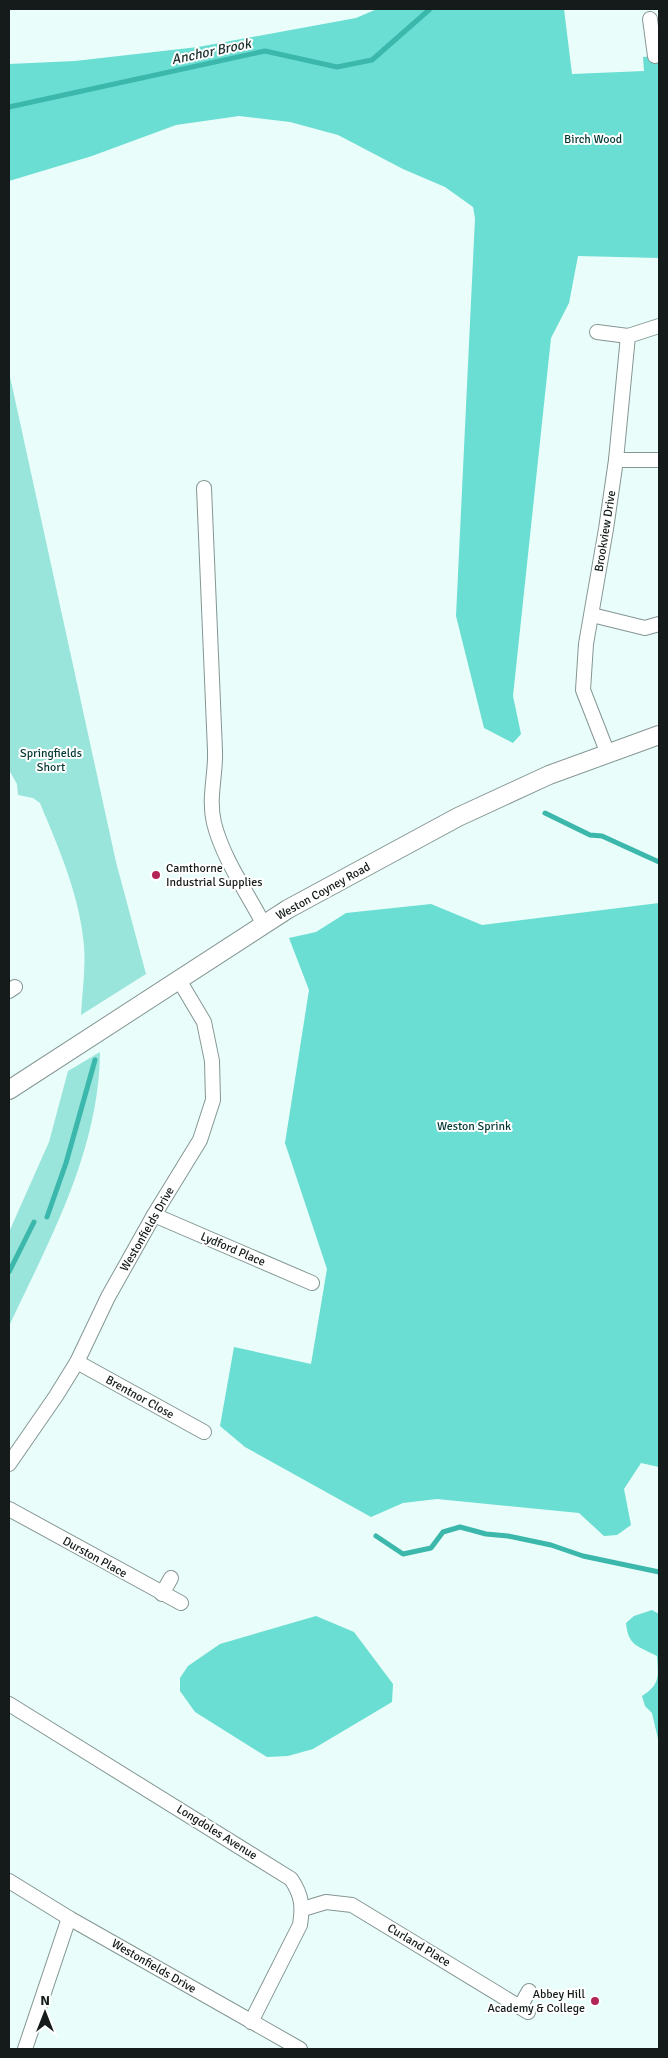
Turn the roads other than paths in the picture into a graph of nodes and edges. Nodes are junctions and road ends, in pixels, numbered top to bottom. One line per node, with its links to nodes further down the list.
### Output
1 (652, 16): 2 (street)
2 (655, 56)
3 (659, 326): 5 (street)
4 (597, 332): 5 (street)
5 (628, 336): 6 (street, Brookview Drive)
6 (616, 460): 7 (street); 9 (street, Brookview Drive)
7 (659, 460)
8 (204, 488): 13 (street)
9 (592, 615): 10 (street); 12 (street, Brookview Drive)
10 (659, 624)
11 (659, 735): 12 (street, Weston Coyney Road)
12 (608, 754): 13 (street, Weston Coyney Road)
13 (264, 925): 14 (street, Weston Coyney Road)
14 (179, 980): 15 (street, Weston Coyney Road); 16 (street, Westonfields Drive)
15 (9, 1090)
16 (154, 1215): 17 (street, Lydford Place); 18 (street, Westonfields Drive)
17 (312, 1283)
18 (77, 1362): 19 (street, Brentnor Close); 20 (street, Westonfields Drive)
19 (204, 1432)
20 (9, 1464)
21 (9, 1509): 23 (street, Durston Place)
22 (171, 1578): 23 (street)
23 (162, 1594): 24 (street, Durston Place)
24 (181, 1603)
25 (9, 1704): 27 (street, Longdoles Avenue)
26 (9, 1881): 28 (street, Westonfields Drive)
27 (303, 1909): 29 (street, Curland Place); 30 (street)
28 (69, 1918): 30 (street, Westonfields Drive); 31 (street)
29 (529, 1991)
30 (251, 2022): 32 (street, Westonfields Drive)
31 (24, 2049)
32 (300, 2049)

